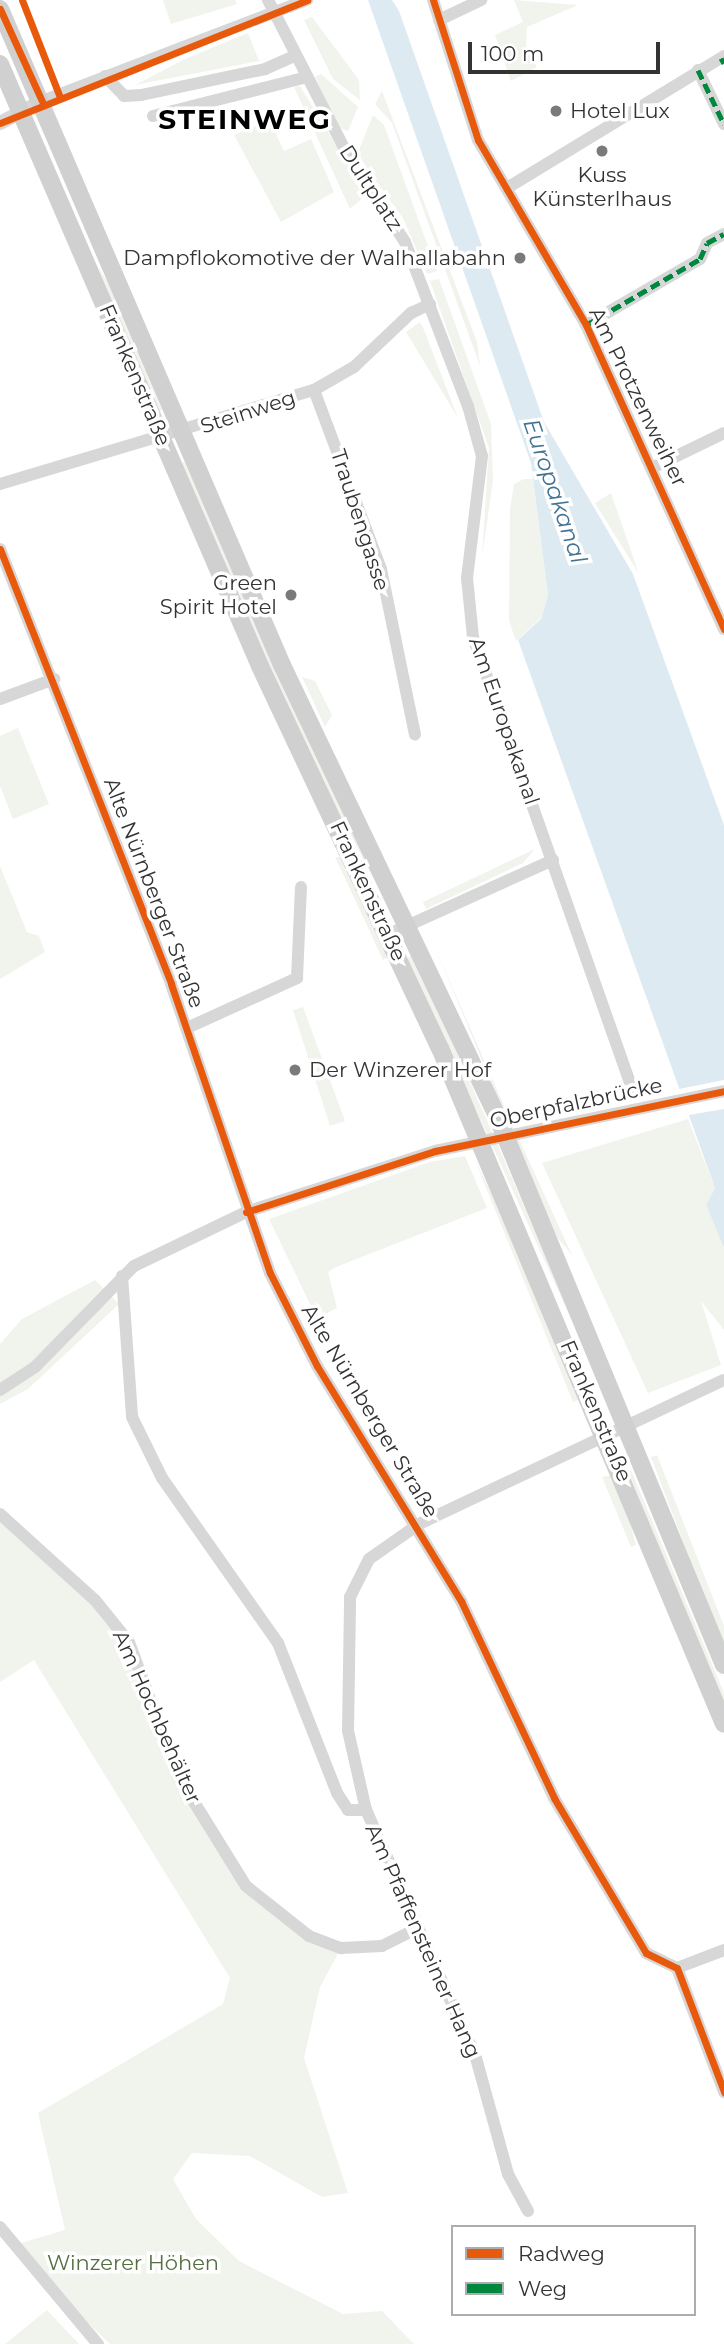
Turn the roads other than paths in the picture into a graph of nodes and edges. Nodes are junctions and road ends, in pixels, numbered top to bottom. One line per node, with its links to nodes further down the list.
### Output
1 (268, 0): 7 (street, Dultplatz)
2 (307, 0): 11 (street)
3 (433, 0): 6 (street, Am Protzenweiher)
4 (481, 0): 6 (street)
5 (0, 9): 13 (main road, Frankenstraße)
6 (439, 20): 18 (street, Am Protzenweiher)
7 (296, 55): 11 (street); 12 (street, Dultplatz)
8 (723, 59): 10 (street)
9 (0, 64): 14 (main road, Frankenstraße)
10 (698, 70): 17 (street); 18 (street)
11 (105, 76): 13 (street)
12 (307, 77): 15 (street); 20 (street, Dultplatz)
13 (42, 101): 14 (street); 23 (main road, Frankenstraße)
14 (21, 112): 16 (street); 25 (main road, Frankenstraße)
15 (153, 116)
16 (0, 123)
17 (724, 124)
18 (507, 188): 21 (street, Am Protzenweiher)
19 (724, 234): 21 (street)
20 (430, 304): 22 (street, Steinweg); 33 (street, Am Europakanal)
21 (586, 326): 26 (street, Am Protzenweiher)
22 (314, 390): 23 (street, Steinweg); 32 (street, Traubengasse)
23 (183, 433): 25 (street, Steinweg); 35 (main road, Frankenstraße)
24 (724, 433): 26 (street)
25 (161, 437): 27 (street, Steinweg); 36 (main road, Frankenstraße)
26 (654, 467): 29 (street, Am Protzenweiher)
27 (0, 484)
28 (0, 549): 30 (street, Alte Nürnberger Straße)
29 (724, 629)
30 (54, 679): 31 (street); 37 (street, Alte Nürnberger Straße)
31 (0, 699)
32 (415, 735)
33 (553, 860): 35 (street); 38 (street, Am Europakanal)
34 (301, 887): 37 (street)
35 (409, 926): 36 (street); 44 (main road, Frankenstraße)
36 (389, 934): 45 (main road, Frankenstraße)
37 (187, 1028): 40 (street, Alte Nürnberger Straße)
38 (632, 1089)
39 (724, 1091): 40 (street, Oberpfalzbrücke)
40 (246, 1212): 41 (street, Oberpfalzbrücke); 47 (street, Alte Nürnberger Straße)
41 (122, 1276): 43 (street, Oberpfalzbrücke); 50 (street, Am Pfaffensteiner Hang)
42 (724, 1380): 44 (street)
43 (0, 1390)
44 (627, 1425): 45 (street); 48 (main road, Frankenstraße)
45 (606, 1434): 47 (street); 49 (main road, Frankenstraße)
46 (0, 1514): 51 (street, Am Hochbehälter)
47 (419, 1524): 50 (street); 53 (street, Alte Nürnberger Straße)
48 (724, 1665)
49 (724, 1724)
50 (366, 1811): 51 (street, Am Pfaffensteiner Hang)
51 (418, 1928): 55 (street, Am Pfaffensteiner Hang)
52 (724, 1950): 53 (street)
53 (677, 1968): 54 (street)
54 (724, 2092)
55 (528, 2211)
56 (0, 2227): 57 (street)
57 (98, 2344)

